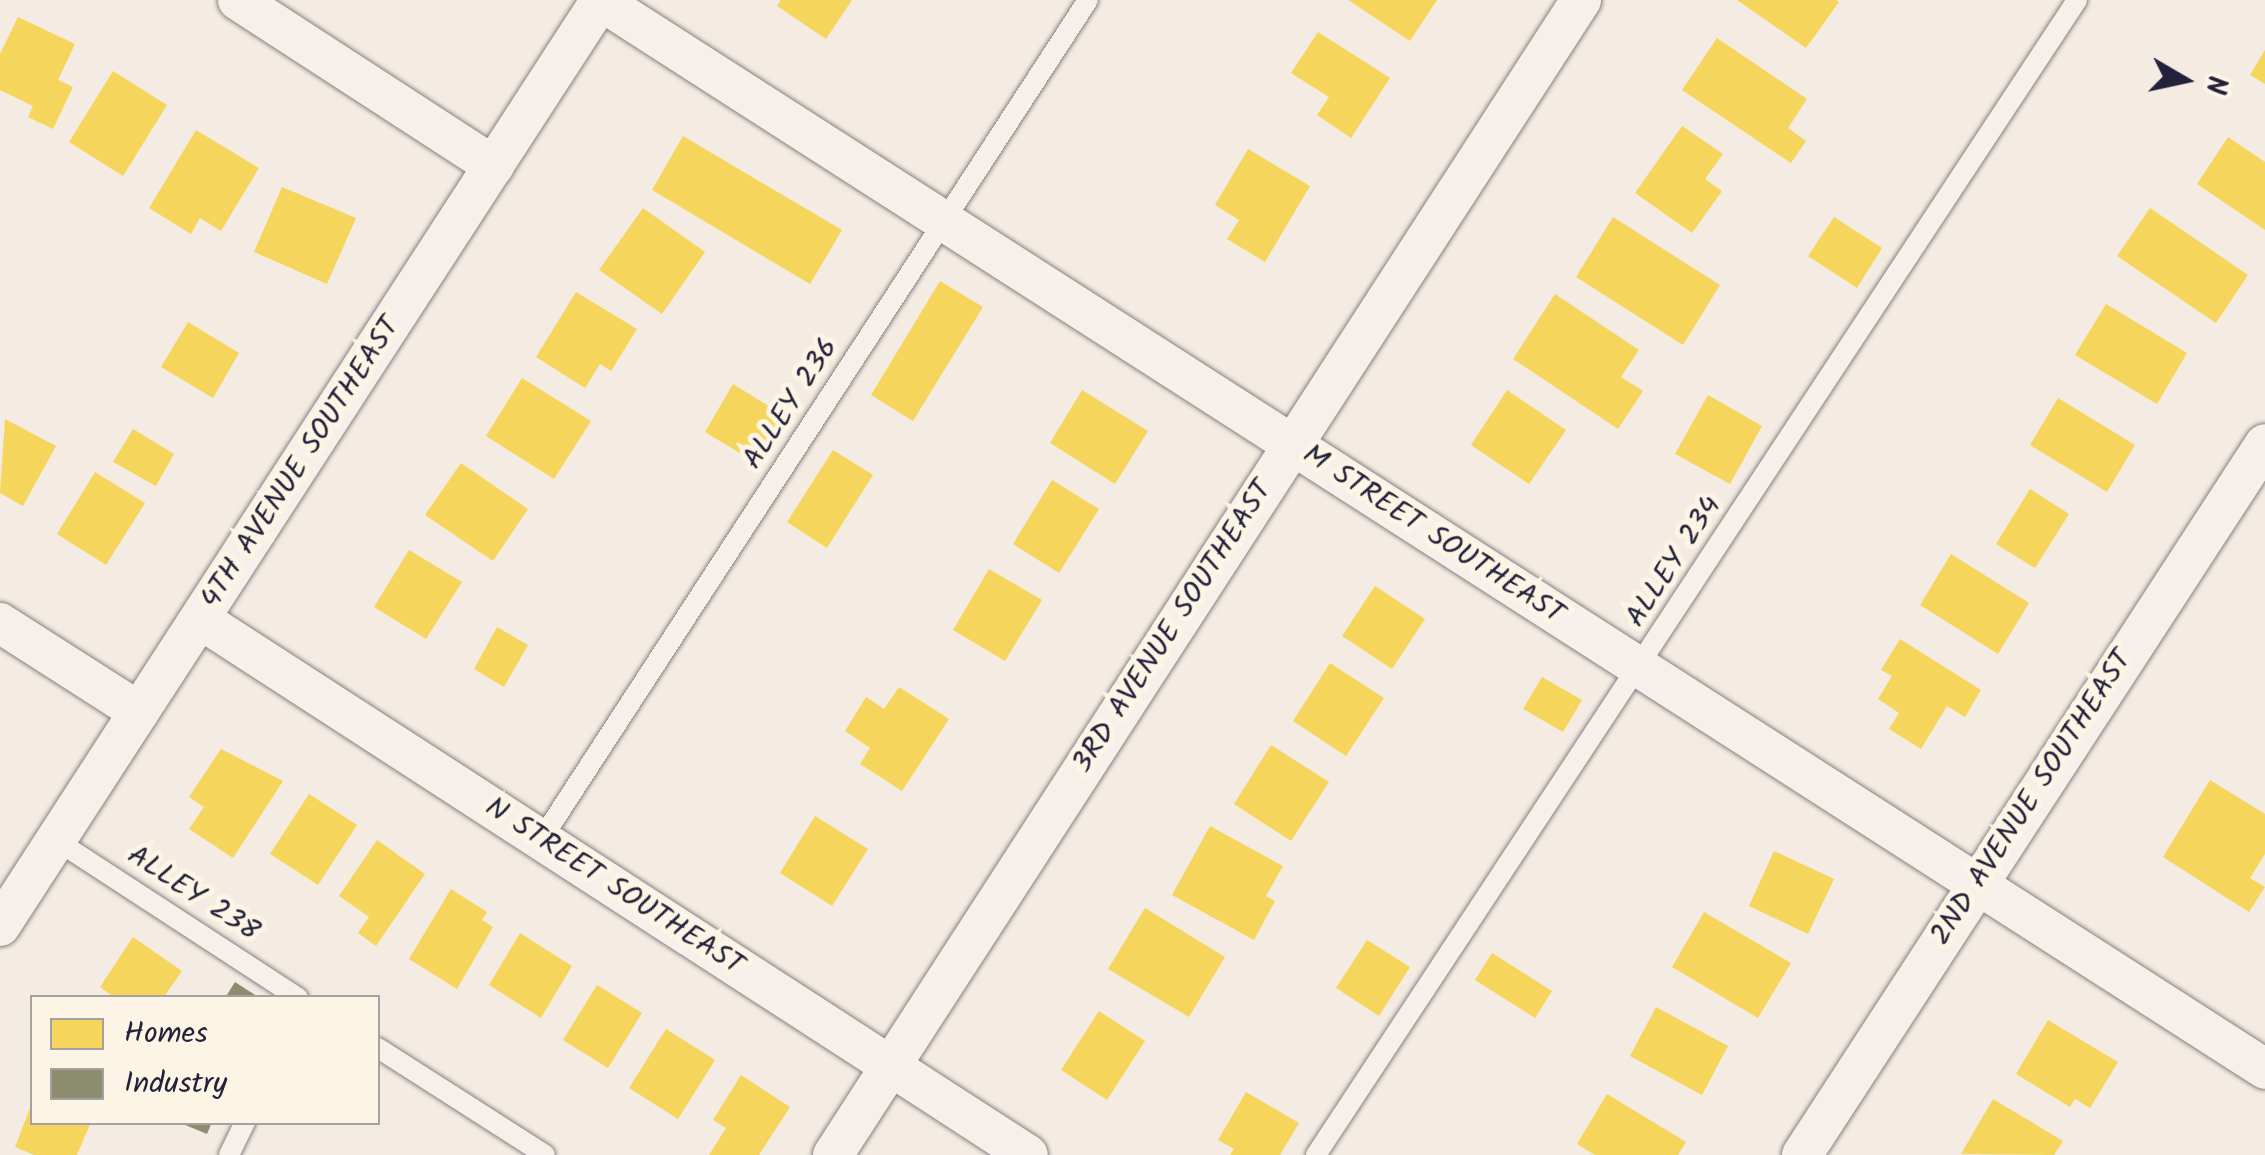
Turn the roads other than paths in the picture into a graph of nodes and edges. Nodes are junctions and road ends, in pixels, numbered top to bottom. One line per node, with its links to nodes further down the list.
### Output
1 (238, 0): 6 (street)
2 (601, 0): 6 (street, 4TH AVENUE SOUTHEAST); 7 (street, M STREET SOUTHEAST)
3 (1088, 0): 7 (lane, ALLEY 236)
4 (1581, 0): 8 (street, 3RD AVENUE SOUTHEAST)
5 (2078, 0): 12 (lane, ALLEY 234)
6 (494, 166): 10 (street, 4TH AVENUE SOUTHEAST)
7 (946, 223): 8 (street, M STREET SOUTHEAST); 15 (lane, ALLEY 236)
8 (1291, 444): 12 (street, M STREET SOUTHEAST); 20 (street, 3RD AVENUE SOUTHEAST)
9 (2265, 444): 16 (street, 2ND AVENUE SOUTHEAST)
10 (200, 619): 13 (street, 4TH AVENUE SOUTHEAST); 15 (street, N STREET SOUTHEAST)
11 (0, 622): 13 (street)
12 (1640, 668): 16 (street, M STREET SOUTHEAST); 27 (lane, ALLEY 234)
13 (139, 712): 14 (street, 4TH AVENUE SOUTHEAST)
14 (56, 840): 17 (street, 4TH AVENUE SOUTHEAST); 18 (lane, ALLEY 238)
15 (541, 840): 20 (street, N STREET SOUTHEAST)
16 (1975, 883): 21 (street, M STREET SOUTHEAST); 28 (street, 2ND AVENUE SOUTHEAST)
17 (0, 926)
18 (293, 995)
19 (380, 1049): 24 (lane)
20 (889, 1065): 25 (street, 3RD AVENUE SOUTHEAST); 26 (street, N STREET SOUTHEAST)
21 (2265, 1069)
22 (243, 1125): 23 (lane)
23 (228, 1155)
24 (545, 1155)
25 (833, 1155)
26 (1028, 1155)
27 (1316, 1155)
28 (1802, 1155)

